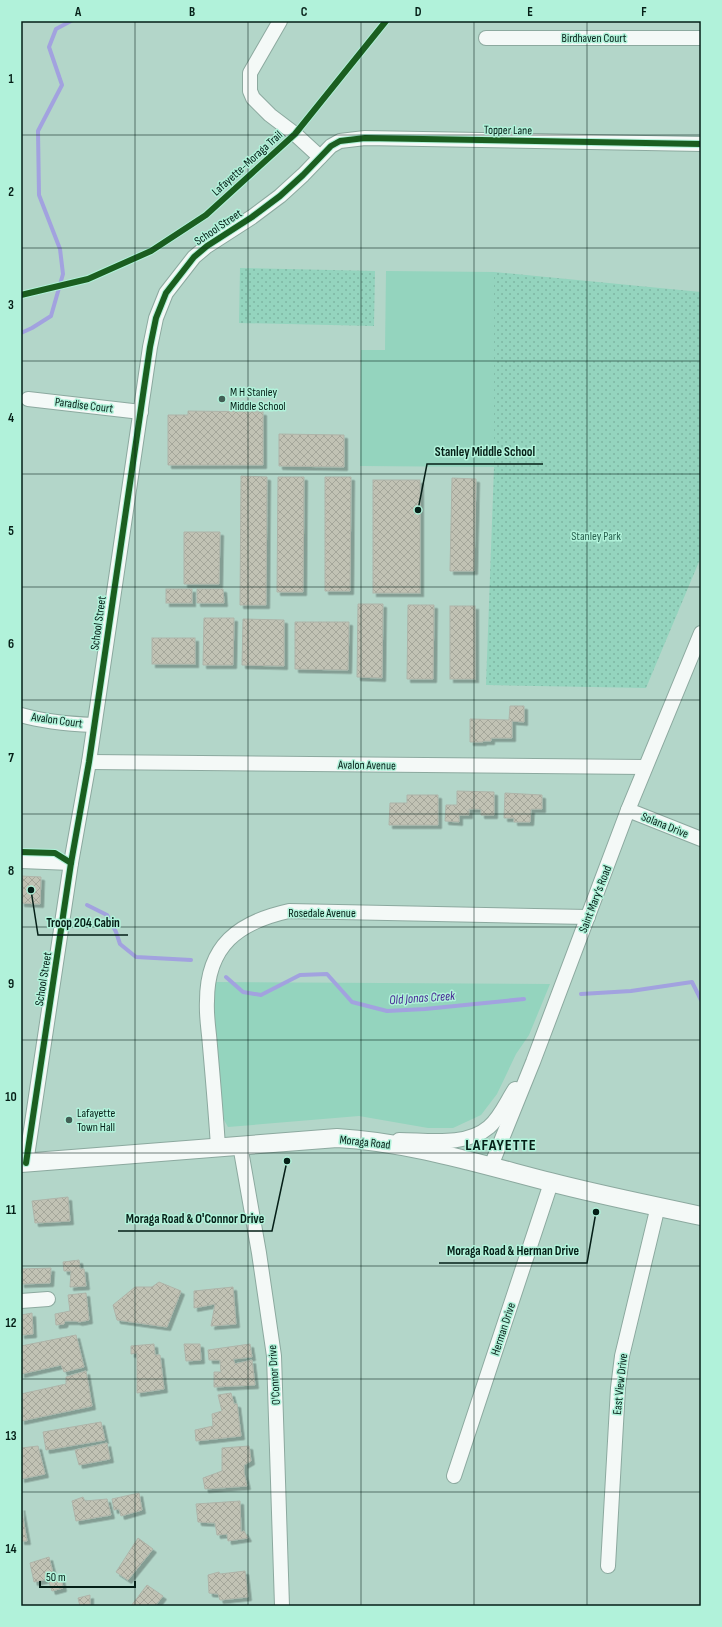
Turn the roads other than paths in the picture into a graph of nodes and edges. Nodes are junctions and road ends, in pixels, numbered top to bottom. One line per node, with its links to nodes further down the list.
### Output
1 (280, 21): 5 (street)
2 (486, 38): 3 (street, Birdhaven Court)
3 (701, 38)
4 (701, 144): 5 (street, Topper Lane)
5 (320, 157): 7 (street, School Street)
6 (28, 399): 7 (street, Paradise Court)
7 (140, 412): 10 (street, School Street)
8 (701, 633): 12 (street, Saint Mary's Road)
9 (21, 714): 10 (street, Avalon Court)
10 (94, 725): 11 (street, School Street)
11 (89, 762): 12 (street, Avalon Avenue); 16 (street, School Street)
12 (645, 767): 13 (street, Saint Mary's Road)
13 (628, 810): 14 (street, Solana Drive); 17 (street, Saint Mary's Road)
14 (701, 839)
15 (21, 861): 16 (street)
16 (71, 863): 22 (street, School Street)
17 (588, 916): 18 (street, Saint Mary's Road); 21 (street, Rosedale Avenue)
18 (533, 1062): 19 (street); 23 (street, Saint Mary's Road)
19 (364, 1140): 20 (main road, Moraga Road); 23 (main road, Moraga Road)
20 (240, 1146): 21 (main road, Moraga Road); 31 (street, O'Connor Drive)
21 (218, 1147): 22 (main road, Moraga Road)
22 (23, 1163)
23 (491, 1166): 24 (main road, Moraga Road)
24 (551, 1183): 25 (main road, Moraga Road); 29 (street, Herman Drive)
25 (658, 1206): 26 (main road, Moraga Road); 30 (street, East View Drive)
26 (701, 1216)
27 (48, 1298): 28 (street)
28 (21, 1301)
29 (454, 1476)
30 (608, 1566)
31 (282, 1606)

